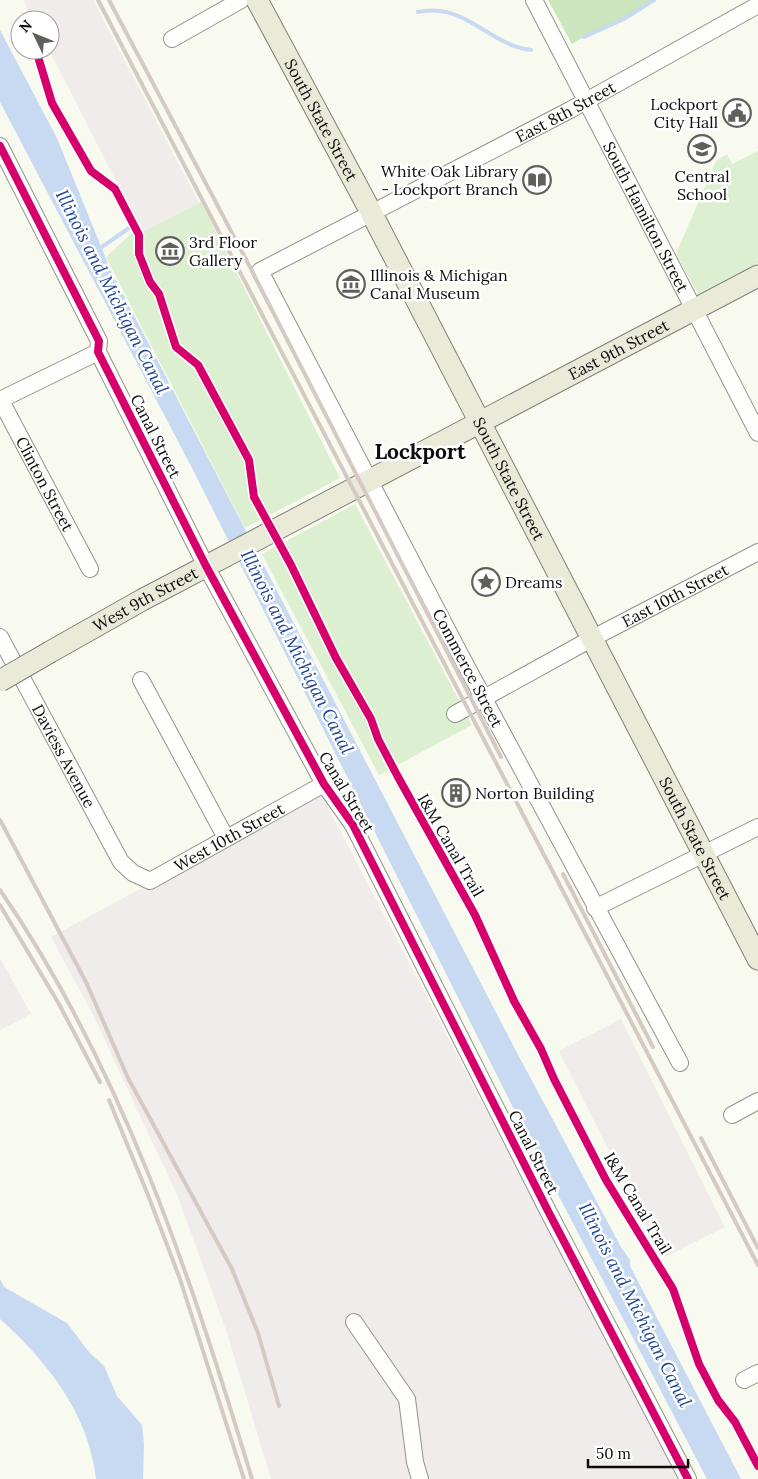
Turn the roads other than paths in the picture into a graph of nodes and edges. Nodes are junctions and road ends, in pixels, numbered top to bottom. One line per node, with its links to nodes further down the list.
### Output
1 (241, 0): 5 (street)
2 (257, 0): 8 (main road, South State Street)
3 (534, 0): 6 (street, South Hamilton Street)
4 (758, 5): 6 (street, East 8th Street)
5 (172, 39)
6 (586, 101): 8 (street, East 8th Street); 11 (street, South Hamilton Street)
7 (0, 146): 12 (street, Canal Street)
8 (372, 214): 9 (street, East 8th Street); 14 (main road, South State Street)
9 (260, 271): 16 (street, Commerce Street)
10 (758, 276): 11 (main road, East 9th Street)
11 (692, 309): 14 (main road, East 9th Street); 15 (street, South Hamilton Street)
12 (98, 352): 13 (street); 18 (street, Canal Street)
13 (0, 399): 19 (street, Clinton Street)
14 (478, 423): 16 (main road, West 9th Street); 21 (main road, South State Street)
15 (758, 433)
16 (368, 480): 18 (main road, West 9th Street); 25 (street, Commerce Street)
17 (758, 552): 21 (street, East 10th Street)
18 (206, 566): 24 (main road, West 9th Street, bridge); 27 (street, Canal Street)
19 (90, 569)
20 (0, 636): 22 (street, Daviess Avenue)
21 (591, 639): 25 (street); 30 (main road, South State Street)
22 (6, 661): 31 (street, Daviess Avenue)
23 (141, 680): 29 (street)
24 (0, 681)
25 (484, 698): 26 (street); 32 (street, Commerce Street)
26 (455, 714)
27 (324, 784): 29 (street, West 10th Street); 39 (street, Canal Street)
28 (758, 827): 30 (street)
29 (226, 838): 31 (street, West 10th Street)
30 (704, 856): 32 (street); 33 (main road, South State Street)
31 (133, 873)
32 (596, 908): 34 (street, Commerce Street)
33 (758, 959)
34 (680, 1064)
35 (758, 1100): 36 (street)
36 (732, 1115)
37 (354, 1322): 38 (street)
38 (420, 1479)
39 (688, 1479)

